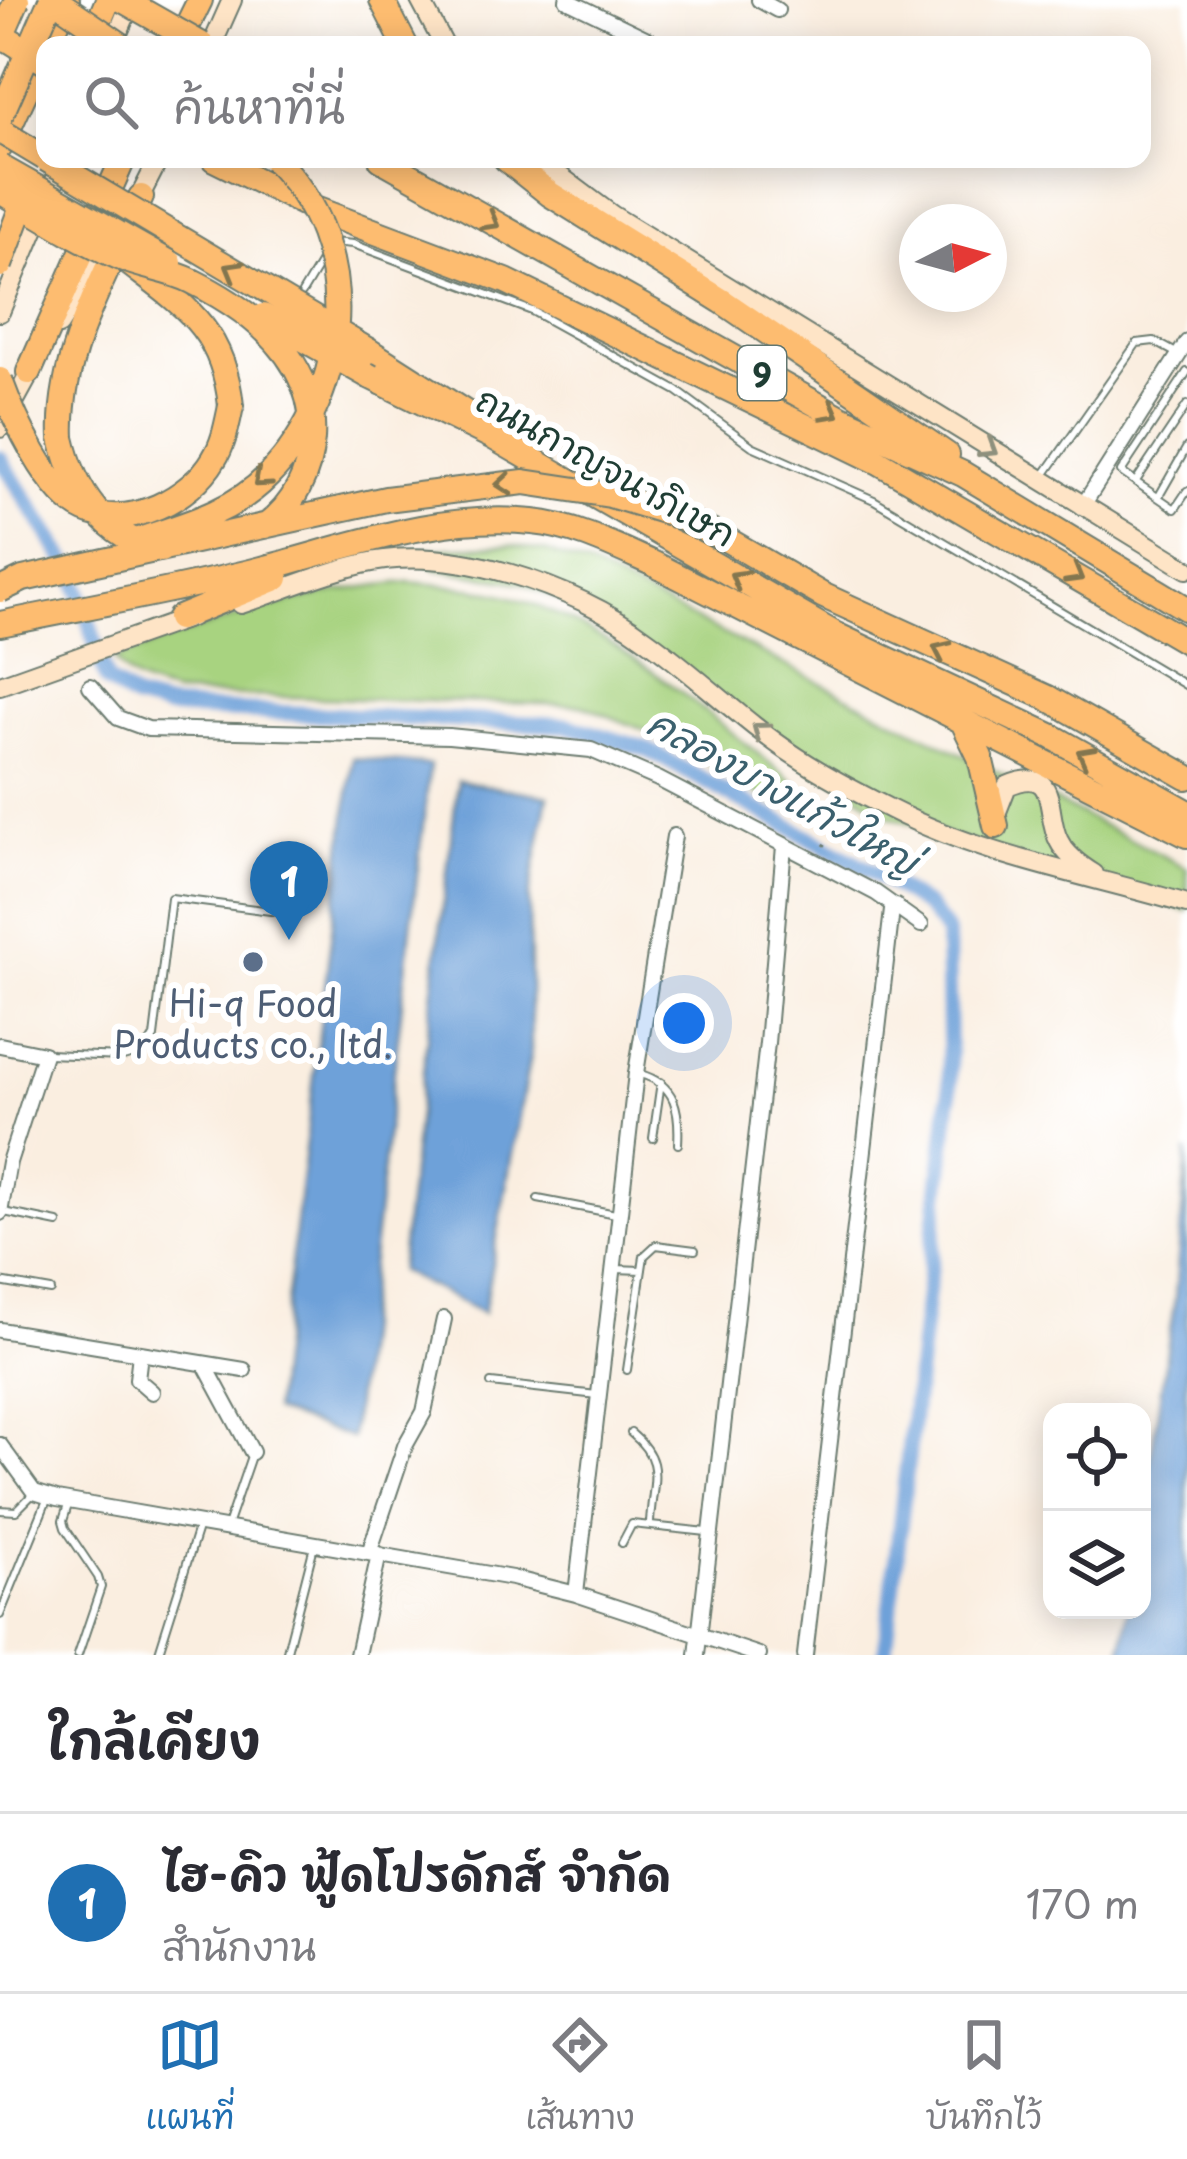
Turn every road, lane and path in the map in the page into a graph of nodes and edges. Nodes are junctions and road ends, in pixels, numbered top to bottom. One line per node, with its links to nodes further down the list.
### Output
1 (7, 0): 16 (highway)
2 (17, 0): 18 (highway, bridge)
3 (53, 0): 19 (highway, bridge); 22 (highway, bridge)
4 (68, 0): 20 (highway)
5 (108, 0): 21 (highway)
6 (127, 0): 17 (highway, bridge); 23 (main road)
7 (141, 0): 17 (highway, bridge)
8 (200, 0): 17 (highway)
9 (232, 0): 24 (main road)
10 (382, 0): 25 (highway)
11 (400, 0): 26 (highway)
12 (420, 0): 27 (main road)
13 (567, 0): 28 (street)
14 (759, 0): 15 (street)
15 (777, 10)
16 (0, 16)
17 (173, 34)
18 (0, 36): 30 (highway, bridge)
19 (37, 36)
20 (51, 36)
21 (93, 36)
22 (104, 36)
23 (119, 36)
24 (216, 36)
25 (400, 36)
26 (416, 36)
27 (439, 36)
28 (641, 36)
29 (36, 38): 32 (highway, bridge)
30 (36, 57)
31 (36, 69): 34 (highway)
32 (0, 117)
33 (0, 131): 35 (highway, bridge)
34 (0, 147)
35 (36, 151)
36 (0, 166): 59 (highway, ถนนกาญจนาภิเษก, bridge)
37 (41, 168): 51 (highway, bridge)
38 (60, 168): 53 (main road)
39 (66, 168): 59 (highway, one-way to 39, bridge)
40 (119, 168): 55 (highway)
41 (155, 168): 49 (main road)
42 (232, 168): 74 (highway, one-way to 74)
43 (282, 168): 69 (highway, one-way to 69, bridge)
44 (396, 168): 61 (highway, 9, one-way to 61)
45 (507, 168): 61 (highway)
46 (517, 168): 70 (highway)
47 (549, 168): 62 (main road, one-way to 62)
48 (0, 191): 50 (highway, bridge)
49 (141, 197): 50 (highway, bridge); 55 (main road)
50 (124, 260): 56 (highway, bridge)
51 (0, 265)
52 (302, 293): 77 (lane)
53 (0, 311)
54 (1183, 359): 62 (lane); 63 (lane); 66 (street)
55 (29, 372): 58 (main road)
56 (0, 380)
57 (1187, 405): 63 (lane)
58 (3, 421)
59 (493, 436): 80 (highway, ถนนกาญจนาภิเษก, one-way to 59)
60 (1187, 447): 65 (lane)
61 (963, 474): 71 (highway, 9)
62 (1040, 481): 66 (main road)
63 (1135, 482): 65 (lane)
64 (1187, 491): 65 (lane)
65 (1158, 497)
66 (1082, 507): 68 (main road)
67 (414, 528): 72 (highway); 73 (highway); 78 (highway)
68 (1187, 568)
69 (12, 584): 79 (highway, one-way to 69, bridge)
70 (1187, 597)
71 (1187, 609)
72 (179, 618): 75 (main road); 87 (main road, one-way to 72)
73 (0, 623)
74 (1187, 642)
75 (0, 686)
76 (90, 686): 85 (street)
77 (1187, 686)
78 (962, 720): 82 (highway); 83 (highway)
79 (1187, 777)
80 (1187, 812)
81 (843, 820): 86 (path)
82 (996, 826): 87 (main road); 88 (main road)
83 (1187, 835)
84 (674, 836): 95 (street)
85 (784, 846): 90 (street); 127 (street)
86 (818, 854)
87 (1018, 858): 88 (main road)
88 (1103, 880): 89 (main road)
89 (1187, 904)
90 (896, 906): 92 (street); 140 (street)
91 (295, 914): 94 (lane)
92 (921, 925)
93 (0, 1045): 94 (street)
94 (44, 1054): 99 (street)
95 (636, 1073): 96 (lane); 102 (street)
96 (661, 1082): 97 (lane); 98 (lane)
97 (653, 1138)
98 (678, 1144)
99 (4, 1161): 101 (street)
100 (538, 1198): 102 (lane)
101 (0, 1212): 103 (lane)
102 (620, 1215): 105 (street)
103 (58, 1223)
104 (695, 1250): 106 (lane)
105 (613, 1269): 106 (lane); 117 (street)
106 (642, 1270): 114 (lane)
107 (0, 1282): 108 (lane)
108 (51, 1291)
109 (444, 1319): 130 (street)
110 (0, 1330): 111 (street)
111 (140, 1354): 112 (street); 116 (street)
112 (205, 1365): 113 (street); 120 (street)
113 (244, 1370)
114 (627, 1370)
115 (491, 1383): 117 (lane)
116 (152, 1392)
117 (598, 1395): 131 (street)
118 (631, 1433): 125 (lane)
119 (0, 1445): 121 (street)
120 (252, 1452): 126 (lane)
121 (41, 1494): 122 (street); 123 (lane); 132 (lane)
122 (69, 1501): 124 (street); 134 (lane)
123 (0, 1510)
124 (200, 1522): 126 (street); 135 (lane)
125 (650, 1523): 127 (lane); 129 (lane)
126 (227, 1526): 128 (street)
127 (711, 1533): 133 (street)
128 (315, 1543): 130 (street); 136 (lane)
129 (622, 1544)
130 (374, 1553): 131 (street); 137 (street)
131 (575, 1594): 133 (street)
132 (0, 1615)
133 (700, 1638): 138 (street); 139 (street)
134 (78, 1655)
135 (158, 1655)
136 (286, 1655)
137 (356, 1655)
138 (698, 1655)
139 (759, 1655)
140 (805, 1655)

